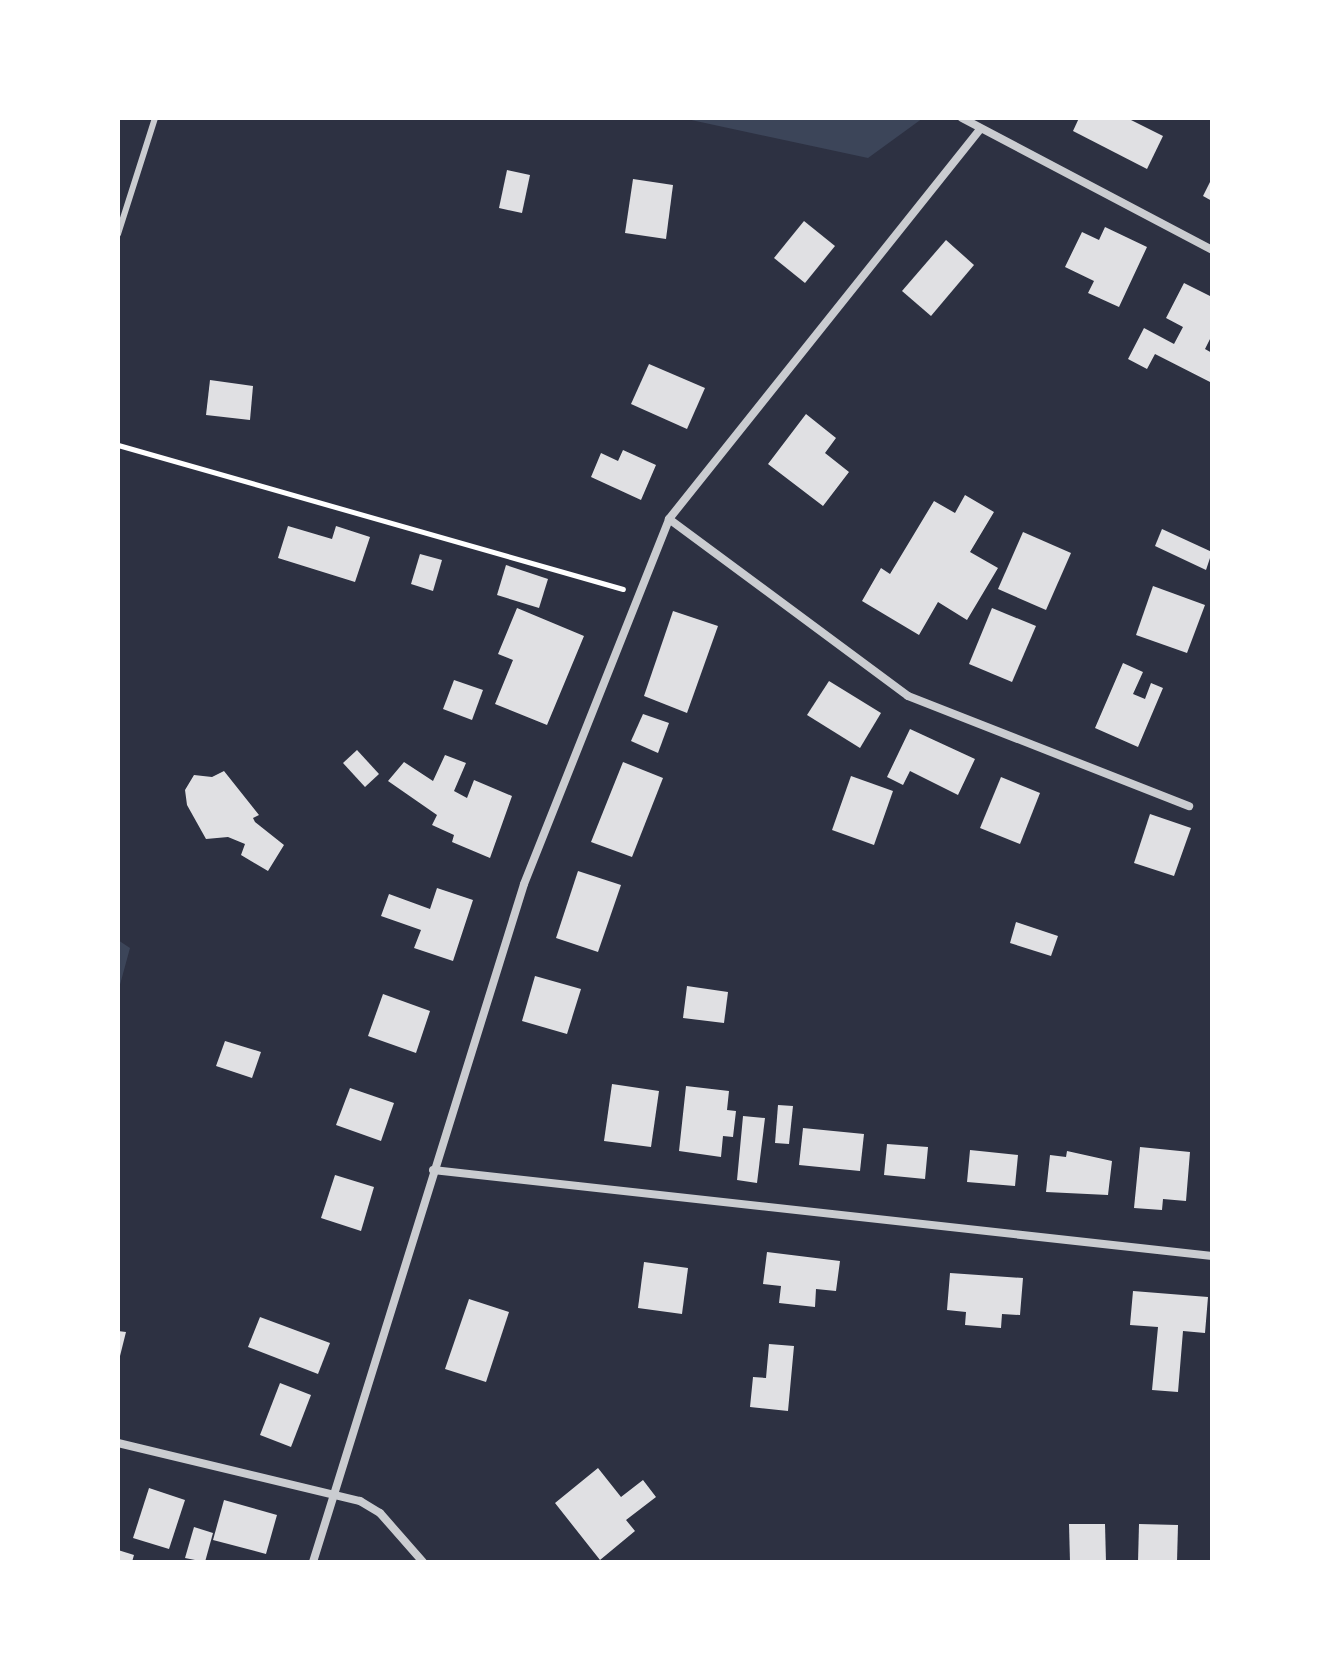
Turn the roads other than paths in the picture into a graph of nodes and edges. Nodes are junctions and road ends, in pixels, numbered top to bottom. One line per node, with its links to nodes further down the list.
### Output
1 (155, 118): 4 (lane)
2 (962, 118): 3 (street)
3 (980, 130): 5 (street); 6 (street)
4 (118, 234)
5 (1212, 250)
6 (669, 519): 7 (street); 8 (street)
7 (1189, 806)
8 (433, 1170): 9 (street); 11 (street)
9 (1212, 1256)
10 (118, 1443): 11 (street)
11 (332, 1493): 12 (street); 13 (street)
12 (313, 1562)
13 (423, 1562)

